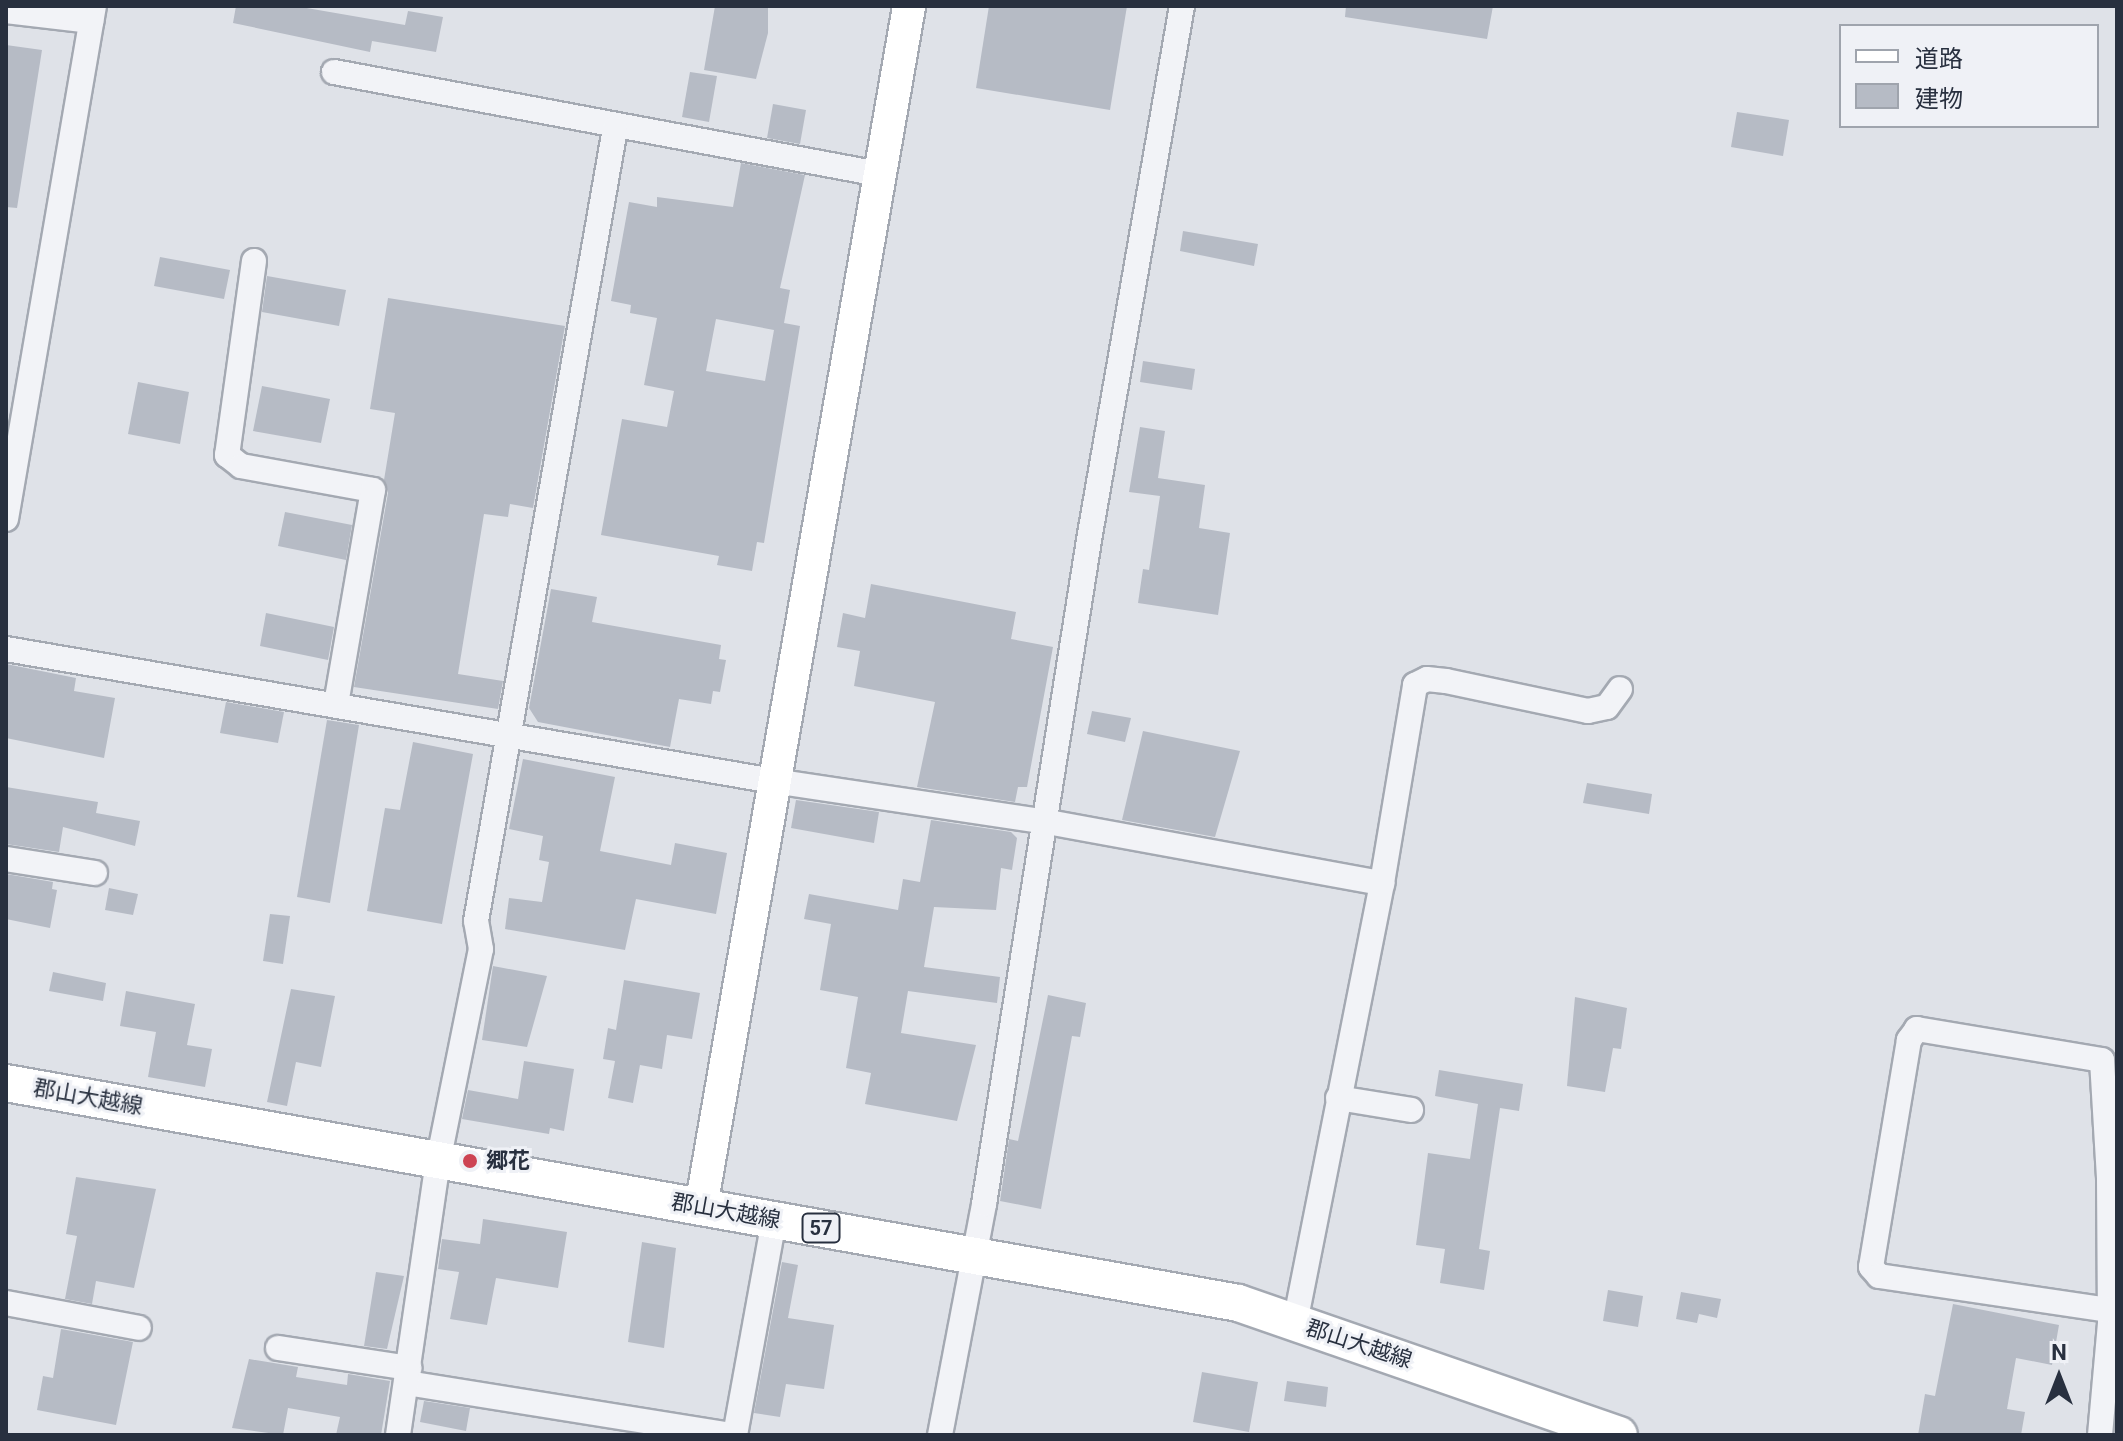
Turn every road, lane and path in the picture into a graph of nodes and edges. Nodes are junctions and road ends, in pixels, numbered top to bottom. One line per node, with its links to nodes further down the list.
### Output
1 (909, 6): 7 (street)
2 (1182, 6): 16 (street)
3 (6, 11): 4 (street)
4 (92, 14): 9 (street)
5 (334, 72): 6 (street)
6 (615, 129): 7 (street); 14 (street)
7 (879, 174): 15 (street)
8 (254, 261): 13 (street)
9 (13, 436): 10 (street)
10 (6, 519)
11 (6, 649): 13 (street)
12 (1620, 689): 19 (street)
13 (336, 704): 14 (street)
14 (511, 733): 15 (street); 24 (street)
15 (773, 781): 16 (street); 25 (street)
16 (1048, 822): 19 (street); 27 (street)
17 (6, 859): 18 (street)
18 (95, 873)
19 (1382, 883): 22 (street)
20 (2109, 1057): 29 (street); 29 (street)
21 (6, 1083): 24 (main road, 郡山大越線 / 57)
22 (1338, 1098): 23 (street); 30 (street)
23 (1411, 1110)
24 (438, 1162): 25 (main road, 郡山大越線 / 57); 33 (street)
25 (701, 1207): 26 (main road, 郡山大越線 / 57)
26 (774, 1220): 27 (main road, 郡山大越線 / 57); 36 (street)
27 (972, 1254): 30 (main road, 郡山大越線 / 57); 37 (street)
28 (6, 1303): 31 (street)
29 (2110, 1310): 39 (street)
30 (1295, 1323): 38 (main road, 郡山大越線 / 57)
31 (139, 1328)
32 (278, 1348): 33 (street)
33 (408, 1376): 34 (street); 35 (street)
34 (636, 1428): 36 (street)
35 (398, 1435)
36 (733, 1435)
37 (940, 1435)
38 (1619, 1435)
39 (2100, 1435)

